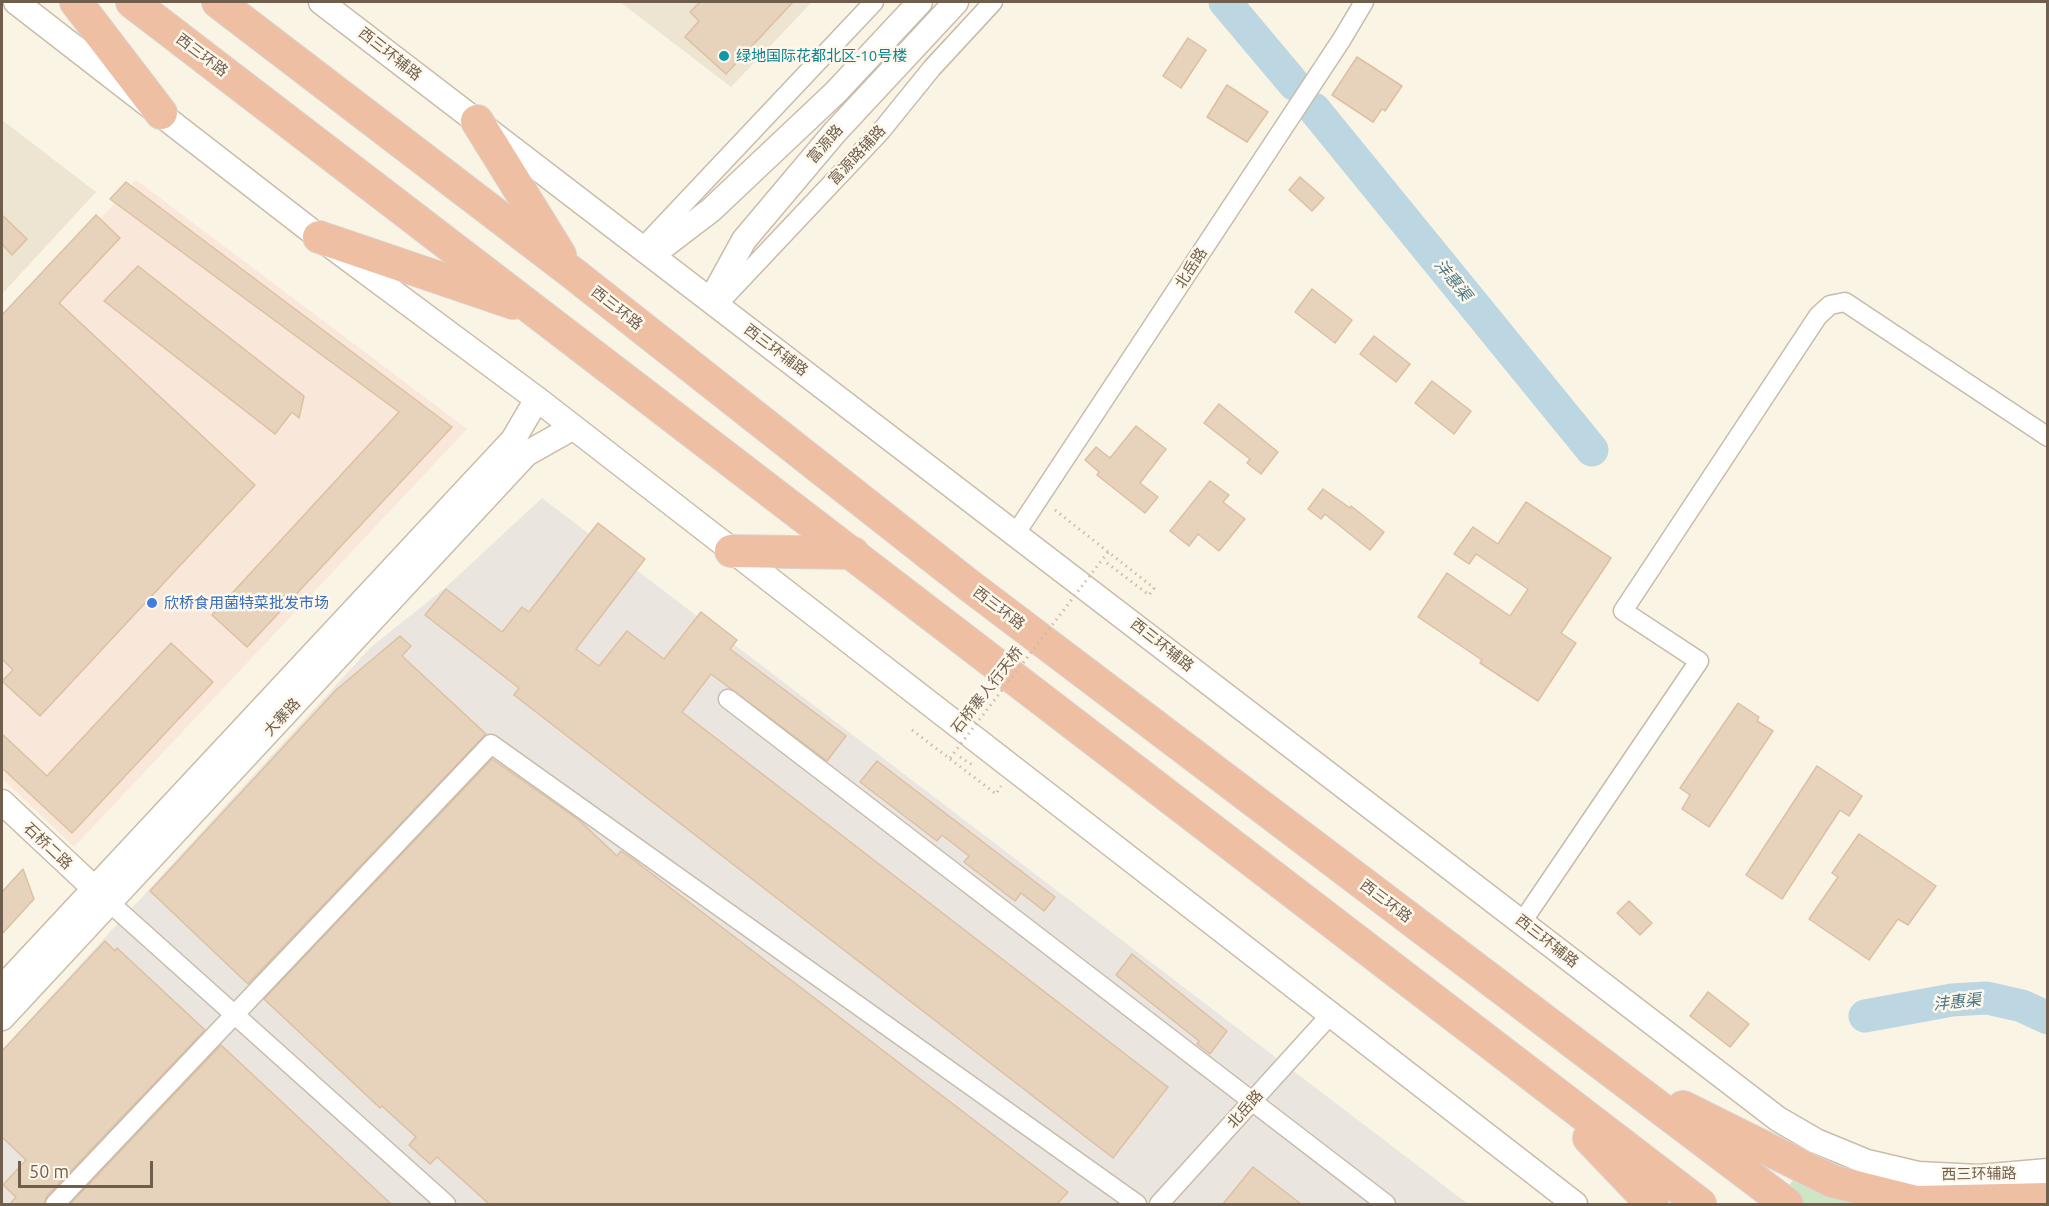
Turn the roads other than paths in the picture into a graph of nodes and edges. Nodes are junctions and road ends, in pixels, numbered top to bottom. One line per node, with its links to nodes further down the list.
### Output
1 (16, 2): 11 (main road)
2 (76, 2): 11 (highway)
3 (132, 2): 17 (highway, 西三环路)
4 (218, 2): 15 (highway, 西三环路)
5 (321, 2): 12 (main road, 西三环辅路)
6 (874, 2): 14 (street)
7 (920, 2): 14 (main road, 富源路)
8 (956, 2): 16 (main road, 富源路)
9 (993, 2): 16 (street, 富源路辅路)
10 (1364, 2): 21 (street, 北岳路)
11 (161, 113): 13 (main road)
12 (477, 121): 14 (main road, 西三环辅路); 15 (highway)
13 (319, 237): 17 (highway); 18 (main road)
14 (647, 252): 16 (main road, 西三环辅路)
15 (570, 271): 33 (highway, 西三环路)
16 (714, 303): 21 (main road, 西三环辅路)
17 (540, 312): 23 (highway, 西三环路)
18 (537, 399): 19 (main road); 26 (main road, 大寨路)
19 (572, 428): 22 (main road); 26 (main road, 大寨路)
20 (2048, 437): 27 (street)
21 (1016, 533): 27 (main road, 西三环辅路)
22 (731, 551): 23 (highway); 29 (main road)
23 (853, 554): 32 (highway, 西三环路)
24 (728, 699): 34 (street)
25 (2, 802): 26 (main road, 石桥二路)
26 (102, 896): 28 (main road, 大寨路); 30 (street); 31 (main road, 大寨路)
27 (1522, 921): 35 (main road, 西三环辅路)
28 (2, 988)
29 (1332, 1013): 34 (street, 北岳路); 43 (main road)
30 (236, 1014): 38 (street); 39 (street); 40 (street)
31 (2, 1018)
32 (1516, 1061): 44 (highway); 45 (highway, 西三环路)
33 (1607, 1068): 36 (highway); 37 (highway, 西三环路)
34 (1252, 1101): 41 (street, 北岳路); 42 (street)
35 (2048, 1171)
36 (2048, 1199)
37 (1785, 1203)
38 (55, 1204)
39 (446, 1204)
40 (1137, 1204)
41 (1159, 1204)
42 (1386, 1204)
43 (1575, 1204)
44 (1652, 1204)
45 (1700, 1204)

